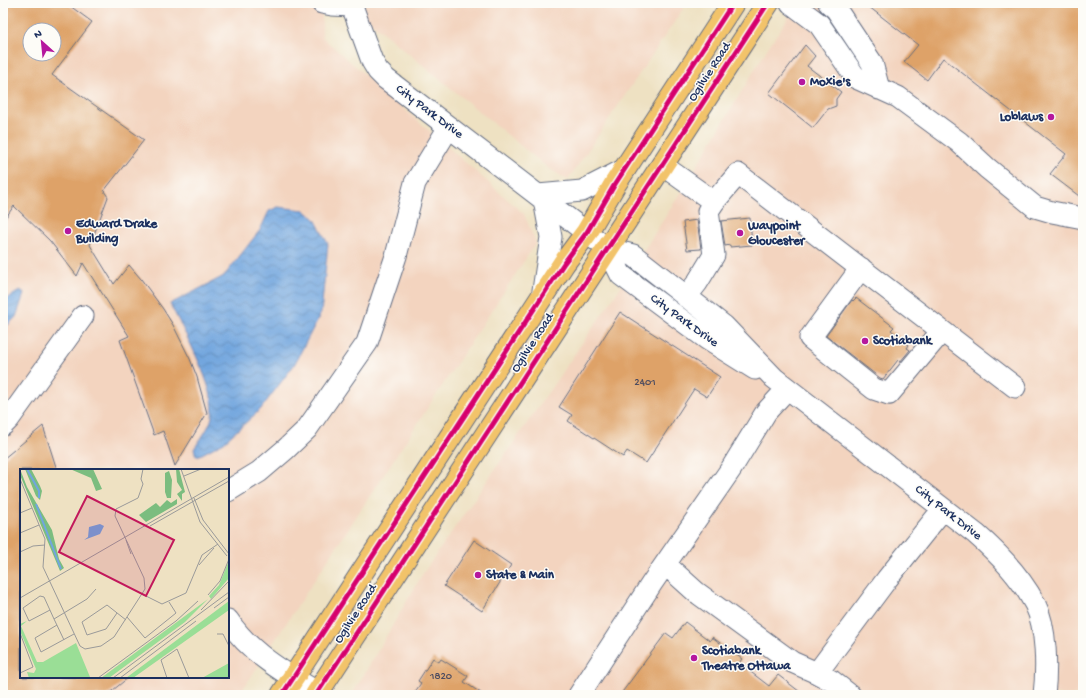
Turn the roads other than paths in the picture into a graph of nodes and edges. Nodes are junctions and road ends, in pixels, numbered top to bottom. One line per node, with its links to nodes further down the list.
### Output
1 (322, 3): 5 (street)
2 (733, 3): 10 (main road, Ogilvie Road)
3 (768, 3): 9 (main road, Ogilvie Road)
4 (791, 3): 7 (street)
5 (351, 4): 8 (street, City Park Drive)
6 (835, 5): 7 (street)
7 (879, 89): 13 (street)
8 (449, 127): 11 (street, City Park Drive); 24 (street)
9 (662, 165): 12 (street); 15 (main road, Ogilvie Road)
10 (625, 169): 11 (street); 14 (main road, Ogilvie Road)
11 (541, 197): 14 (street, City Park Drive); 17 (street)
12 (714, 202): 16 (street); 18 (street)
13 (1083, 218)
14 (587, 232): 15 (street, City Park Drive); 17 (main road, Ogilvie Road)
15 (608, 249): 18 (street, City Park Drive); 21 (street, City Park Drive); 30 (main road, Ogilvie Road)
16 (861, 268): 20 (street); 20 (street)
17 (542, 297): 29 (main road, Ogilvie Road)
18 (686, 297): 21 (street, City Park Drive)
19 (83, 316): 23 (street)
20 (942, 331): 22 (street)
21 (780, 383): 25 (street, City Park Drive); 26 (street)
22 (1015, 387)
23 (3, 425)
24 (229, 490)
25 (943, 509): 28 (street); 33 (street, City Park Drive)
26 (665, 564): 28 (street); 31 (street)
27 (229, 622): 29 (street)
28 (817, 673): 32 (street)
29 (288, 686): 30 (street)
30 (319, 694)
31 (579, 695)
32 (850, 695)
33 (1044, 695)

